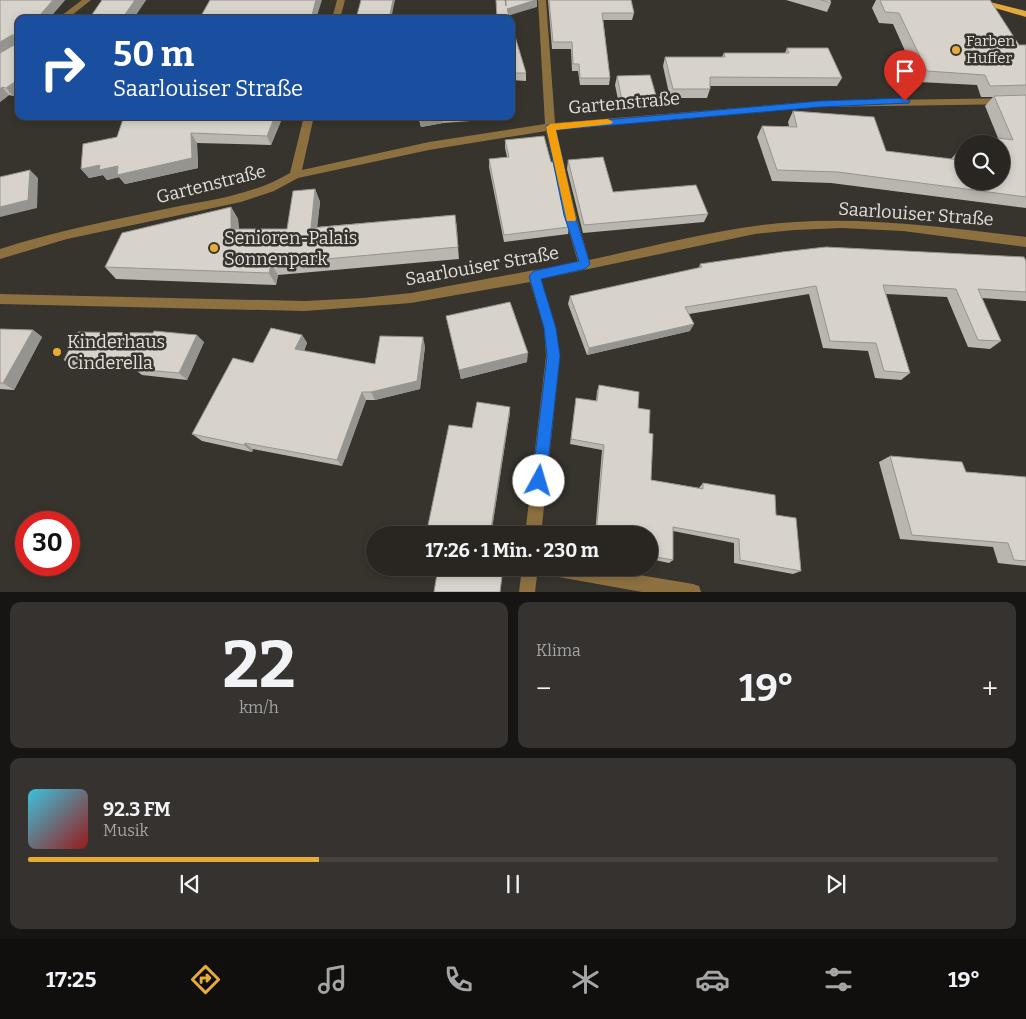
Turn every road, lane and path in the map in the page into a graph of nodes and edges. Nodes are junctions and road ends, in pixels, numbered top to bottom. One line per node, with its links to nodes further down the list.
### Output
1 (87, 0): 6 (street)
2 (341, 0): 7 (street)
3 (542, 0): 10 (street)
4 (972, 0): 5 (main road)
5 (1026, 14)
6 (66, 15)
7 (337, 15)
8 (1026, 101): 10 (street, Gartenstraße)
9 (308, 120): 11 (street)
10 (550, 127): 11 (street, Gartenstraße); 14 (street)
11 (295, 175): 13 (street, Gartenstraße)
12 (1026, 242): 14 (street, Saarlouiser Straße)
13 (0, 254)
14 (585, 264): 15 (street, Saarlouiser Straße)
15 (534, 276): 16 (street, Saarlouiser Straße); 17 (street)
16 (0, 300)
17 (534, 526)
18 (529, 576): 20 (street)
19 (600, 576): 21 (street)
20 (527, 592)
21 (693, 592)

